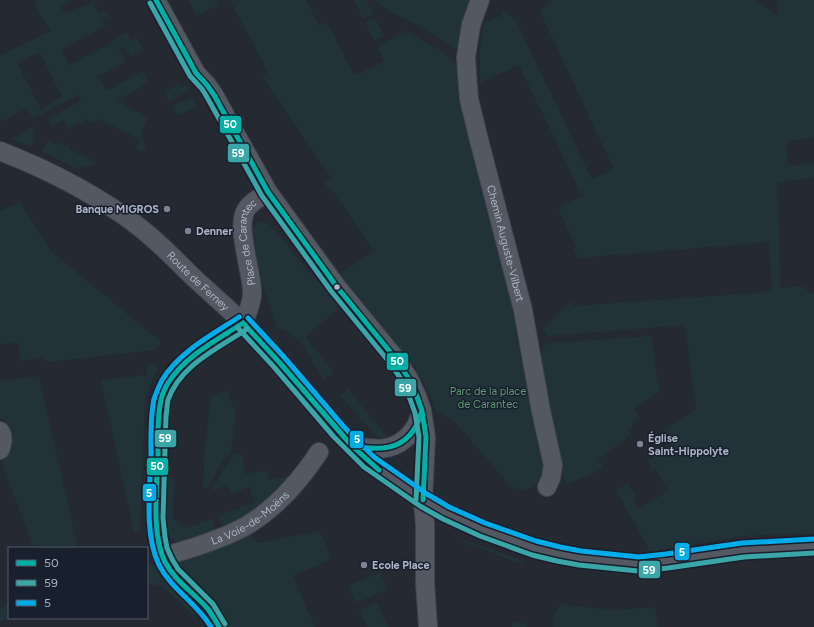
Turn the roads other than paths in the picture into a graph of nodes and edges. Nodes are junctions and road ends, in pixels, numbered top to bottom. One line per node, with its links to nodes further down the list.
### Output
1 (156, 0): 4 (street)
2 (480, 0): 11 (street, Chemin Auguste-Vilbert)
3 (0, 151): 5 (street, Route de Ferney)
4 (268, 192): 5 (street, Place de Carantec); 6 (street)
5 (243, 323): 8 (street, Route de Ferney); 10 (street, La Voie-de-Moëns)
6 (422, 411): 8 (street); 12 (street)
7 (0, 431): 9 (street)
8 (352, 446): 12 (street, Route de Ferney)
9 (0, 450)
10 (319, 452)
11 (547, 487)
12 (424, 500): 13 (street, Route de Ferney); 14 (street)
13 (814, 546)
14 (428, 627)

